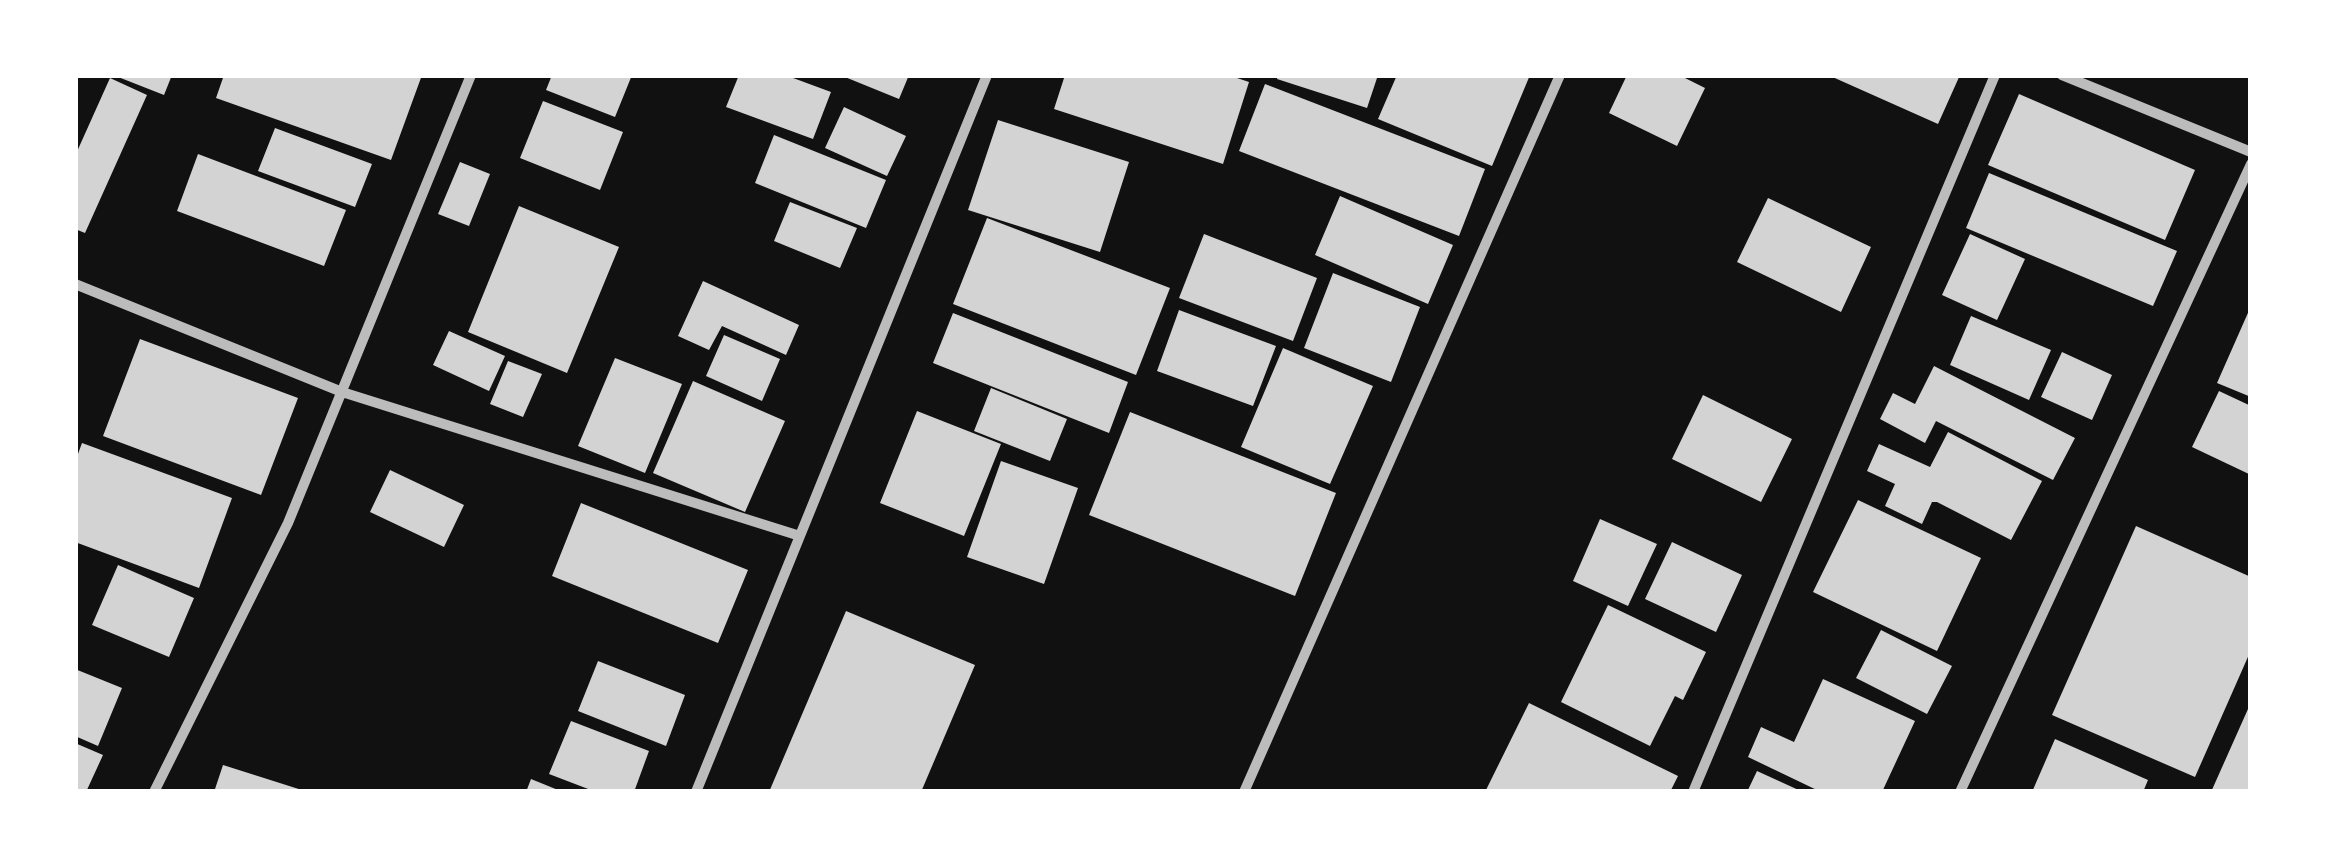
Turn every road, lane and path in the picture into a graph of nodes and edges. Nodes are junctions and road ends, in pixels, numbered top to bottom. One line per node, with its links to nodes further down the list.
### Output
1 (472, 75): 9 (street)
2 (987, 75): 10 (street)
3 (1560, 75): 13 (street)
4 (1996, 75): 14 (street)
5 (2062, 75): 6 (street)
6 (2251, 152)
7 (2251, 164): 15 (street)
8 (75, 284): 9 (street)
9 (342, 392): 10 (street); 11 (street)
10 (800, 536): 12 (street)
11 (154, 792)
12 (696, 792)
13 (1244, 792)
14 (1692, 792)
15 (1960, 792)

